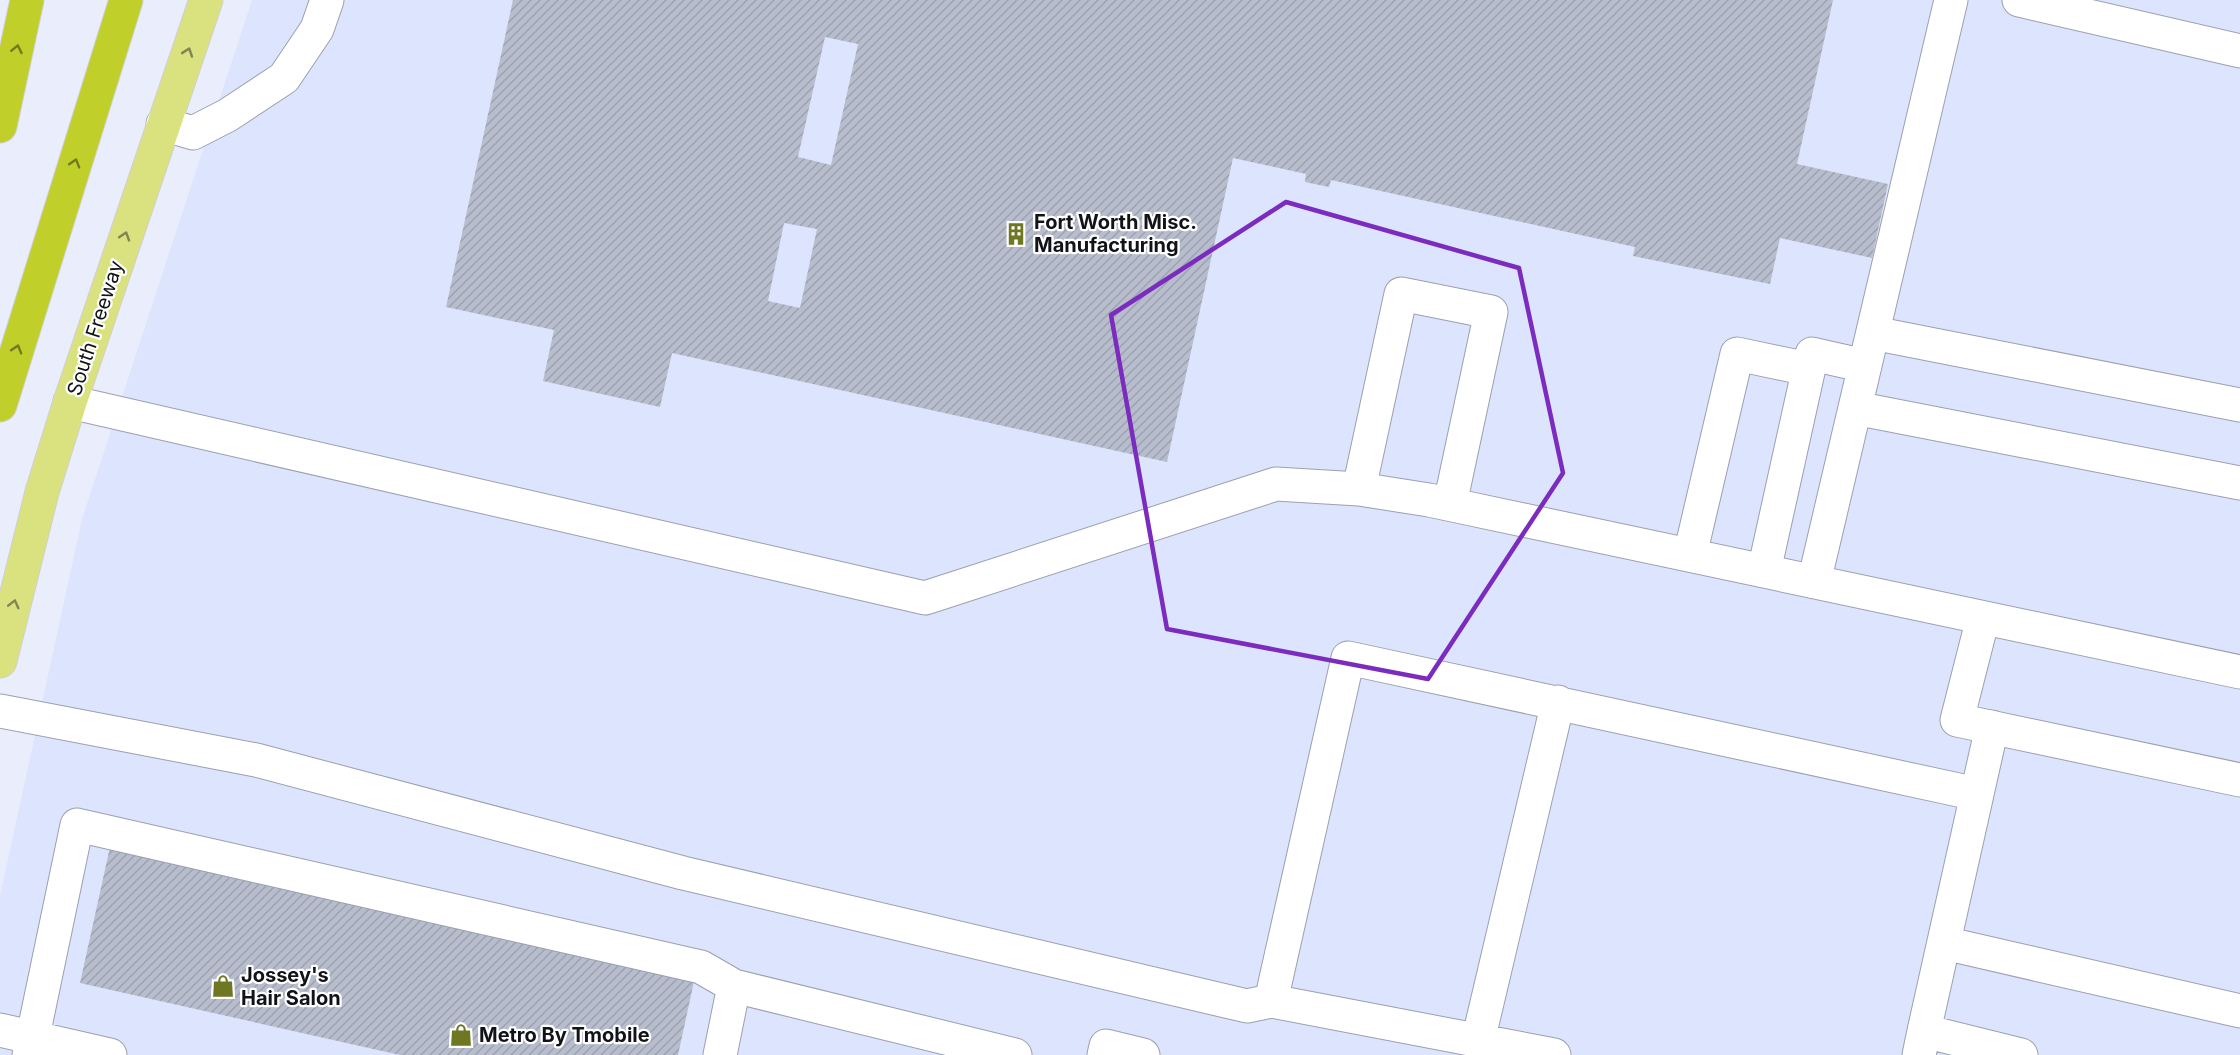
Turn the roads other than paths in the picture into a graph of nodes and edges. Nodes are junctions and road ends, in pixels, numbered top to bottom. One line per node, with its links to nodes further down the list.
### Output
1 (27, 0): 9 (highway, one-way to 1)
2 (126, 0): 14 (highway, one-way to 2)
3 (206, 0): 8 (main road, South Freeway, one-way to 3)
4 (327, 0): 8 (lane)
5 (1951, 0): 10 (lane)
6 (2019, 0): 7 (lane)
7 (2240, 51)
8 (163, 124): 13 (main road, South Freeway, one-way to 8)
9 (0, 126)
10 (1873, 333): 11 (lane); 15 (lane)
11 (1865, 366): 12 (lane); 16 (lane)
12 (1808, 369): 20 (lane); 21 (lane)
13 (70, 402): 18 (lane); 24 (main road, South Freeway, one-way to 13)
14 (0, 405)
15 (2240, 405)
16 (1855, 408): 17 (lane); 22 (lane)
17 (2240, 483)
18 (1359, 489): 19 (lane); 19 (lane)
19 (1450, 504): 20 (lane)
20 (1690, 555): 21 (lane)
21 (1764, 571): 22 (lane)
22 (1814, 582): 23 (lane)
23 (1983, 618): 25 (lane); 28 (lane)
24 (0, 661)
25 (2240, 672)
26 (1558, 702): 30 (lane); 33 (lane); 36 (lane)
27 (0, 711): 33 (lane)
28 (1992, 727): 29 (lane); 30 (lane)
29 (2240, 780)
30 (1977, 794): 31 (lane)
31 (1944, 943): 34 (lane); 37 (lane)
32 (734, 986): 38 (lane); 41 (lane); 42 (lane)
33 (1271, 1001): 36 (lane)
34 (2240, 1011)
35 (0, 1030): 38 (lane)
36 (1478, 1041): 44 (lane)
37 (1921, 1043): 45 (lane)
38 (31, 1046): 40 (lane)
39 (1105, 1051): 43 (lane)
40 (110, 1055)
41 (720, 1055)
42 (1015, 1055)
43 (1143, 1055)
44 (1554, 1055)
45 (2021, 1055)

